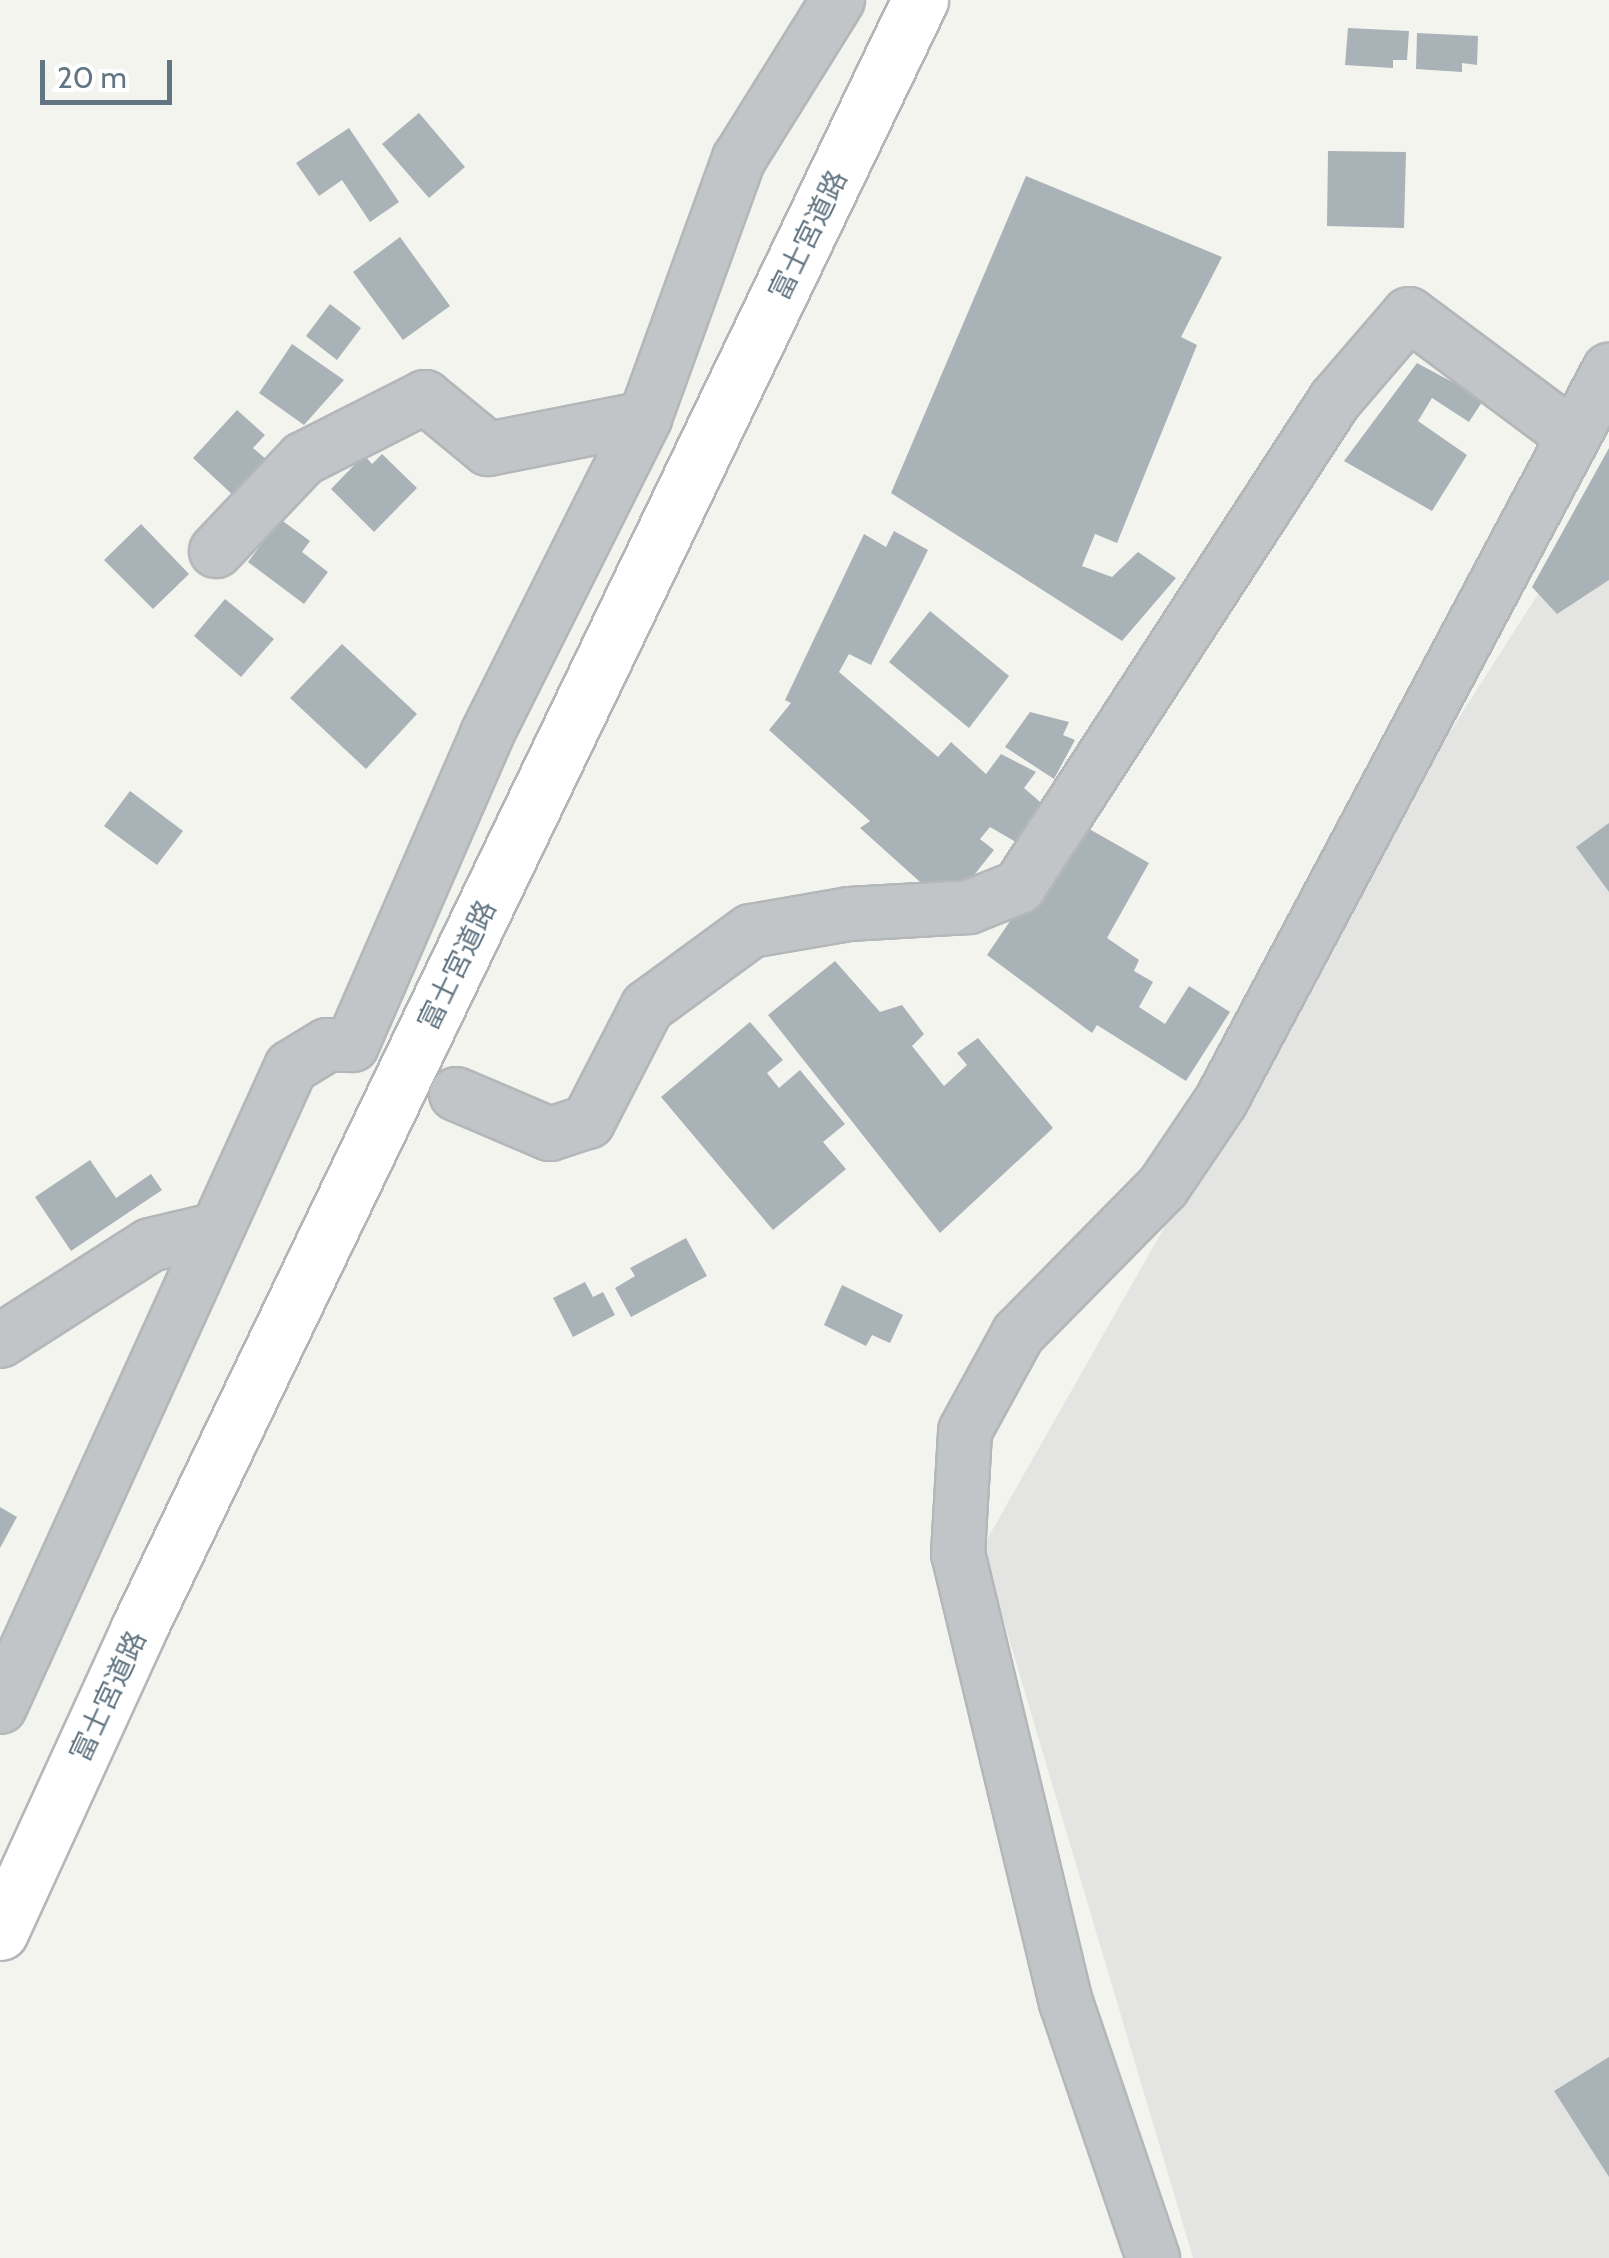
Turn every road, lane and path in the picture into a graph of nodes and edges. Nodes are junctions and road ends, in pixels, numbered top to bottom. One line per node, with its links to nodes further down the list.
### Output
1 (838, 0): 4 (street)
2 (920, 0): 11 (highway, 富士宮道路)
3 (1609, 370): 5 (street)
4 (644, 418): 6 (street); 8 (street)
5 (1570, 434): 7 (street); 12 (street)
6 (216, 551)
7 (456, 1094)
8 (214, 1230): 9 (street); 10 (street)
9 (0, 1341)
10 (0, 1708)
11 (0, 1932)
12 (1153, 2258)

